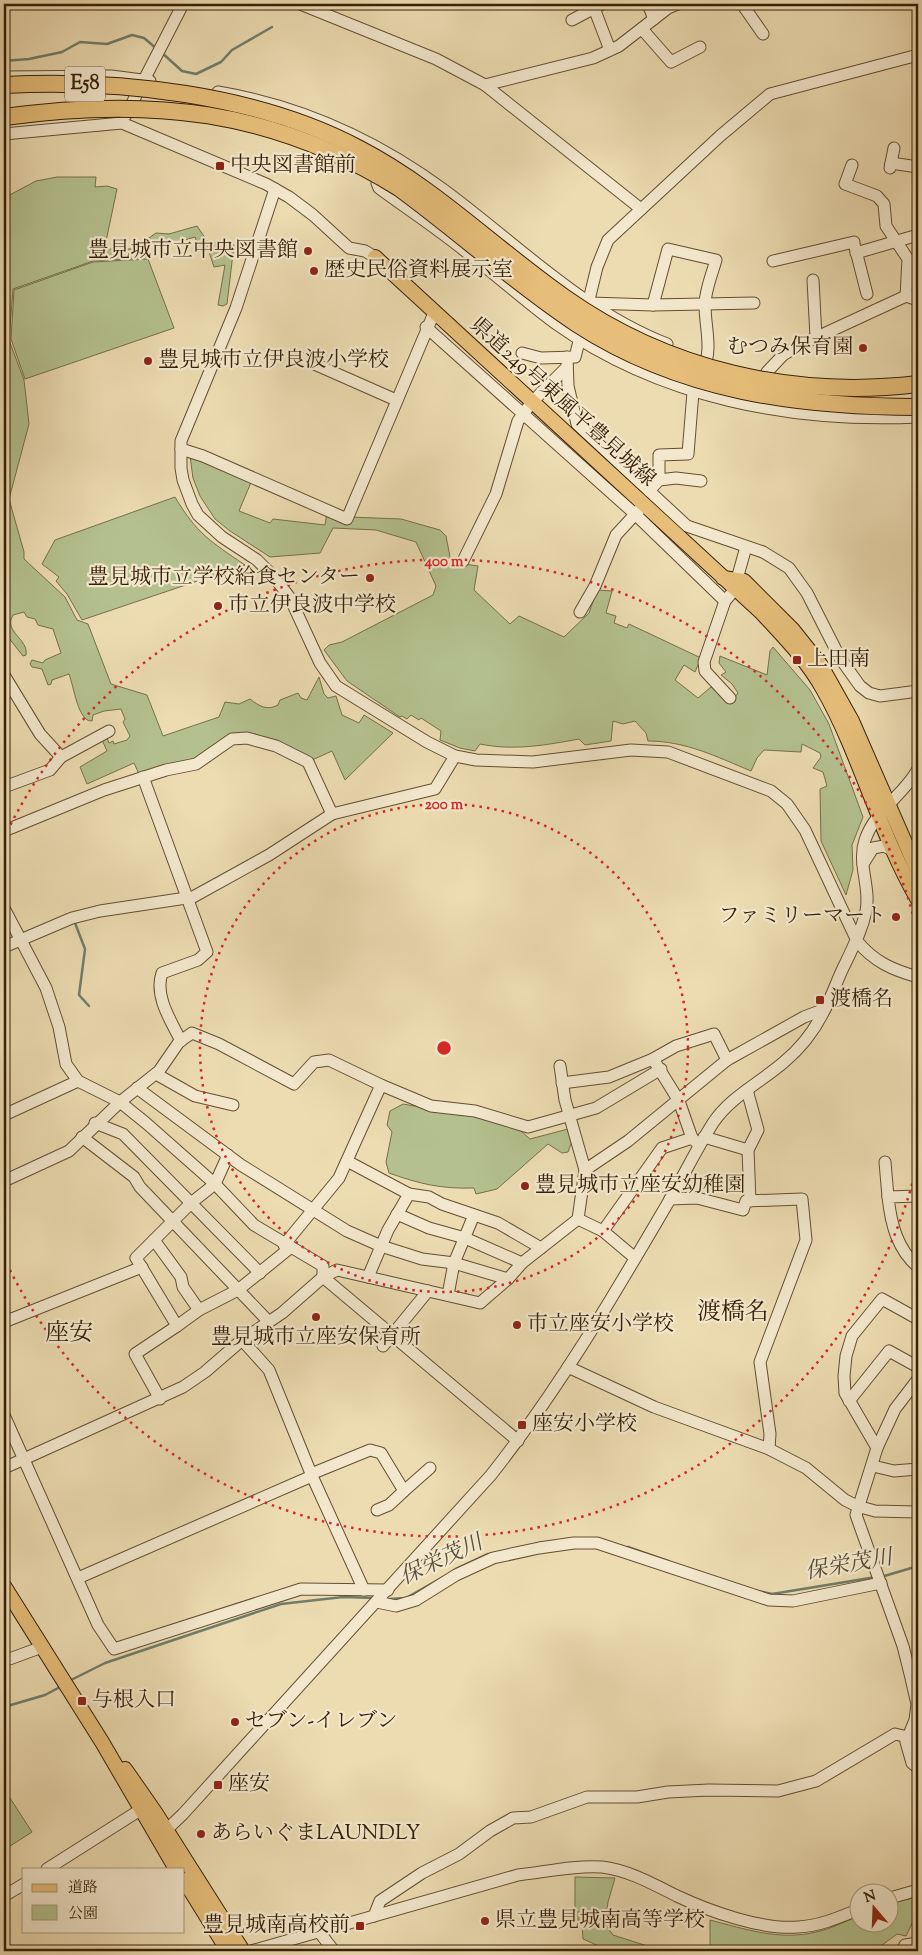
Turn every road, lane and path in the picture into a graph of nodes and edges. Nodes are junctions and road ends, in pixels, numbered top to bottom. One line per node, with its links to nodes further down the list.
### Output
1 (183, 4): 15 (street)
2 (300, 4): 17 (street)
3 (648, 4): 7 (street)
4 (678, 4): 7 (street)
5 (742, 4): 10 (street)
6 (598, 6): 8 (street); 12 (street)
7 (654, 19): 9 (street)
8 (572, 20)
9 (642, 29): 11 (street); 12 (street)
10 (763, 34)
11 (700, 46)
12 (610, 50): 17 (street)
13 (918, 55): 27 (street)
14 (4, 77): 15 (street)
15 (144, 81): 20 (street); 23 (street)
16 (4, 85): 18 (highway, E58, bridge)
17 (485, 85): 27 (street)
18 (165, 100): 19 (highway, E58, bridge); 51 (highway, E58, bridge); 55 (highway, E58, bridge)
19 (4, 117)
20 (122, 123): 21 (street); 26 (street)
21 (4, 134)
22 (894, 148): 25 (street)
23 (392, 155): 37 (street); 44 (street)
24 (852, 165): 29 (street)
25 (918, 167)
26 (275, 189): 31 (street); 58 (street)
27 (642, 209): 37 (street)
28 (918, 234): 29 (street)
29 (897, 242): 30 (street); 35 (street)
30 (854, 244): 32 (street); 34 (street)
31 (375, 257): 41 (main road, 県道249号東風平豊見城線)
32 (773, 261)
33 (813, 280): 43 (street)
34 (867, 294)
35 (906, 296): 36 (street); 43 (street)
36 (918, 300)
37 (588, 303): 40 (street); 44 (street); 47 (street)
38 (754, 303): 39 (street)
39 (704, 304): 40 (street); 40 (street); 47 (street)
40 (653, 305)
41 (434, 314): 42 (street); 54 (main road, 県道249号東風平豊見城線)
42 (426, 327): 53 (street); 56 (street)
43 (816, 337): 49 (street)
44 (580, 339): 48 (street); 52 (street)
45 (522, 353): 48 (street)
46 (294, 355): 53 (street)
47 (708, 360): 49 (street); 52 (street)
48 (567, 362): 54 (street); 61 (street)
49 (767, 372): 50 (street)
50 (918, 378)
51 (918, 384)
52 (693, 392): 57 (street); 59 (street)
53 (396, 400): 58 (street)
54 (532, 402): 56 (street); 61 (main road, 県道249号東風平豊見城線)
55 (918, 407)
56 (523, 414): 61 (street); 63 (street)
57 (918, 418)
58 (181, 449): 71 (street)
59 (659, 480): 60 (street); 61 (street)
60 (701, 481)
61 (643, 503): 62 (street); 64 (main road, 県道249号東風平豊見城線); 65 (street); 66 (street)
62 (746, 547): 64 (street); 68 (street)
63 (463, 561)
64 (732, 582): 65 (street); 76 (main road, 県道249号東風平豊見城線)
65 (725, 601): 69 (street)
66 (580, 612)
67 (4, 675): 72 (street)
68 (918, 691)
69 (730, 698)
70 (109, 731): 72 (street)
71 (455, 756): 77 (street); 86 (street)
72 (61, 757): 75 (street)
73 (918, 769): 76 (street)
74 (143, 777): 77 (street); 78 (street); 82 (street)
75 (4, 787)
76 (883, 810): 79 (main road, 県道249号東風平豊見城線); 80 (street); 81 (main road, 県道249号東風平豊見城線)
77 (332, 814): 82 (street)
78 (4, 831)
79 (892, 850): 80 (street); 83 (main road, 県道249号東風平豊見城線)
80 (862, 867): 86 (street)
81 (918, 872)
82 (187, 898): 85 (street); 90 (street)
83 (918, 900)
84 (4, 908): 85 (street)
85 (20, 940): 87 (street); 96 (street)
86 (857, 941): 88 (street); 89 (street)
87 (4, 947)
88 (918, 977)
89 (825, 1010): 92 (street); 100 (street)
90 (181, 1041): 95 (street); 98 (street)
91 (653, 1059): 92 (street); 94 (street); 97 (street)
92 (727, 1060): 101 (street)
93 (560, 1066): 97 (street)
94 (661, 1069): 101 (street); 105 (street)
95 (156, 1074): 99 (street); 103 (street)
96 (78, 1081): 102 (street); 104 (street)
97 (562, 1083): 105 (street)
98 (381, 1085): 105 (street); 111 (street)
99 (137, 1088): 102 (street); 110 (street)
100 (747, 1090): 108 (street); 109 (street)
101 (679, 1101): 108 (street); 113 (street)
102 (120, 1102): 106 (street); 115 (street)
103 (233, 1105)
104 (4, 1115)
105 (569, 1116): 113 (street)
106 (95, 1124): 107 (street); 121 (street)
107 (82, 1137): 114 (street); 126 (street)
108 (699, 1140): 109 (street); 119 (street); 127 (street)
109 (748, 1150): 120 (street)
110 (228, 1155): 115 (street); 122 (street)
111 (346, 1161): 116 (street); 122 (street)
112 (885, 1162): 118 (street)
113 (586, 1170): 125 (street)
114 (4, 1181)
115 (215, 1184): 121 (street); 130 (street)
116 (409, 1194): 123 (street); 124 (street)
117 (918, 1196): 118 (street)
118 (888, 1197): 134 (street)
119 (670, 1199): 120 (street); 133 (street)
120 (750, 1201): 161 (street)
121 (191, 1203): 126 (street); 138 (street)
122 (311, 1210): 130 (street); 131 (street)
123 (397, 1214): 128 (street); 131 (street)
124 (474, 1215): 128 (street); 132 (street)
125 (578, 1219): 127 (street); 132 (street)
126 (172, 1221): 129 (street); 142 (street)
127 (603, 1231): 133 (street)
128 (465, 1238): 135 (street); 136 (street)
129 (154, 1240): 137 (street); 145 (street)
130 (287, 1246): 138 (street); 139 (street)
131 (381, 1246): 135 (street); 140 (street)
132 (541, 1248): 136 (street)
133 (635, 1258): 153 (street)
134 (916, 1260)
135 (454, 1263): 141 (street); 144 (street)
136 (522, 1263): 141 (street)
137 (142, 1267): 147 (street); 149 (street)
138 (260, 1273): 142 (street)
139 (324, 1277): 140 (street); 148 (street); 150 (street)
140 (368, 1277): 143 (street)
141 (508, 1278): 144 (street)
142 (238, 1290): 145 (street); 148 (street)
143 (428, 1291): 144 (street); 150 (street)
144 (448, 1295)
145 (199, 1310): 149 (street)
146 (918, 1320): 157 (street)
147 (4, 1322)
148 (269, 1322): 151 (street)
149 (177, 1326): 156 (street)
150 (393, 1336): 152 (street); 159 (street)
151 (242, 1340): 156 (street); 167 (street)
152 (383, 1346)
153 (568, 1367): 159 (street); 161 (street)
154 (918, 1367): 157 (street)
155 (918, 1379): 160 (street)
156 (160, 1399): 162 (street)
157 (849, 1401): 160 (street)
158 (4, 1415): 162 (street)
159 (518, 1441): 176 (street)
160 (878, 1448): 163 (street)
161 (769, 1449): 169 (street)
162 (24, 1459): 164 (street); 172 (street)
163 (873, 1466): 166 (street); 169 (street)
164 (4, 1468)
165 (430, 1468): 168 (street)
166 (918, 1469)
167 (312, 1475): 168 (street); 172 (street); 175 (street)
168 (404, 1491): 170 (street)
169 (857, 1506): 171 (street); 173 (street)
170 (377, 1510)
171 (918, 1512)
172 (78, 1578): 175 (street)
173 (879, 1579): 176 (street); 179 (street)
174 (4, 1586): 177 (main road)
175 (364, 1590): 176 (street)
176 (382, 1596): 183 (street)
177 (42, 1647): 178 (street); 180 (main road)
178 (4, 1661)
179 (908, 1737): 181 (street); 192 (street)
180 (102, 1742): 182 (main road); 183 (main road)
181 (918, 1768)
182 (140, 1810): 183 (main road); 184 (street)
183 (162, 1834): 185 (main road); 196 (main road)
184 (49, 1868)
185 (176, 1868)
186 (185, 1882): 195 (main road)
187 (22, 1885): 190 (street)
188 (918, 1890): 189 (street)
189 (900, 1895)
190 (4, 1896)
191 (850, 1913): 192 (street)
192 (374, 1916): 193 (street)
193 (320, 1933): 197 (street); 198 (street)
194 (918, 1944): 199 (street)
195 (228, 1951)
196 (243, 1951)
197 (251, 1951)
198 (334, 1951)
199 (902, 1951)

